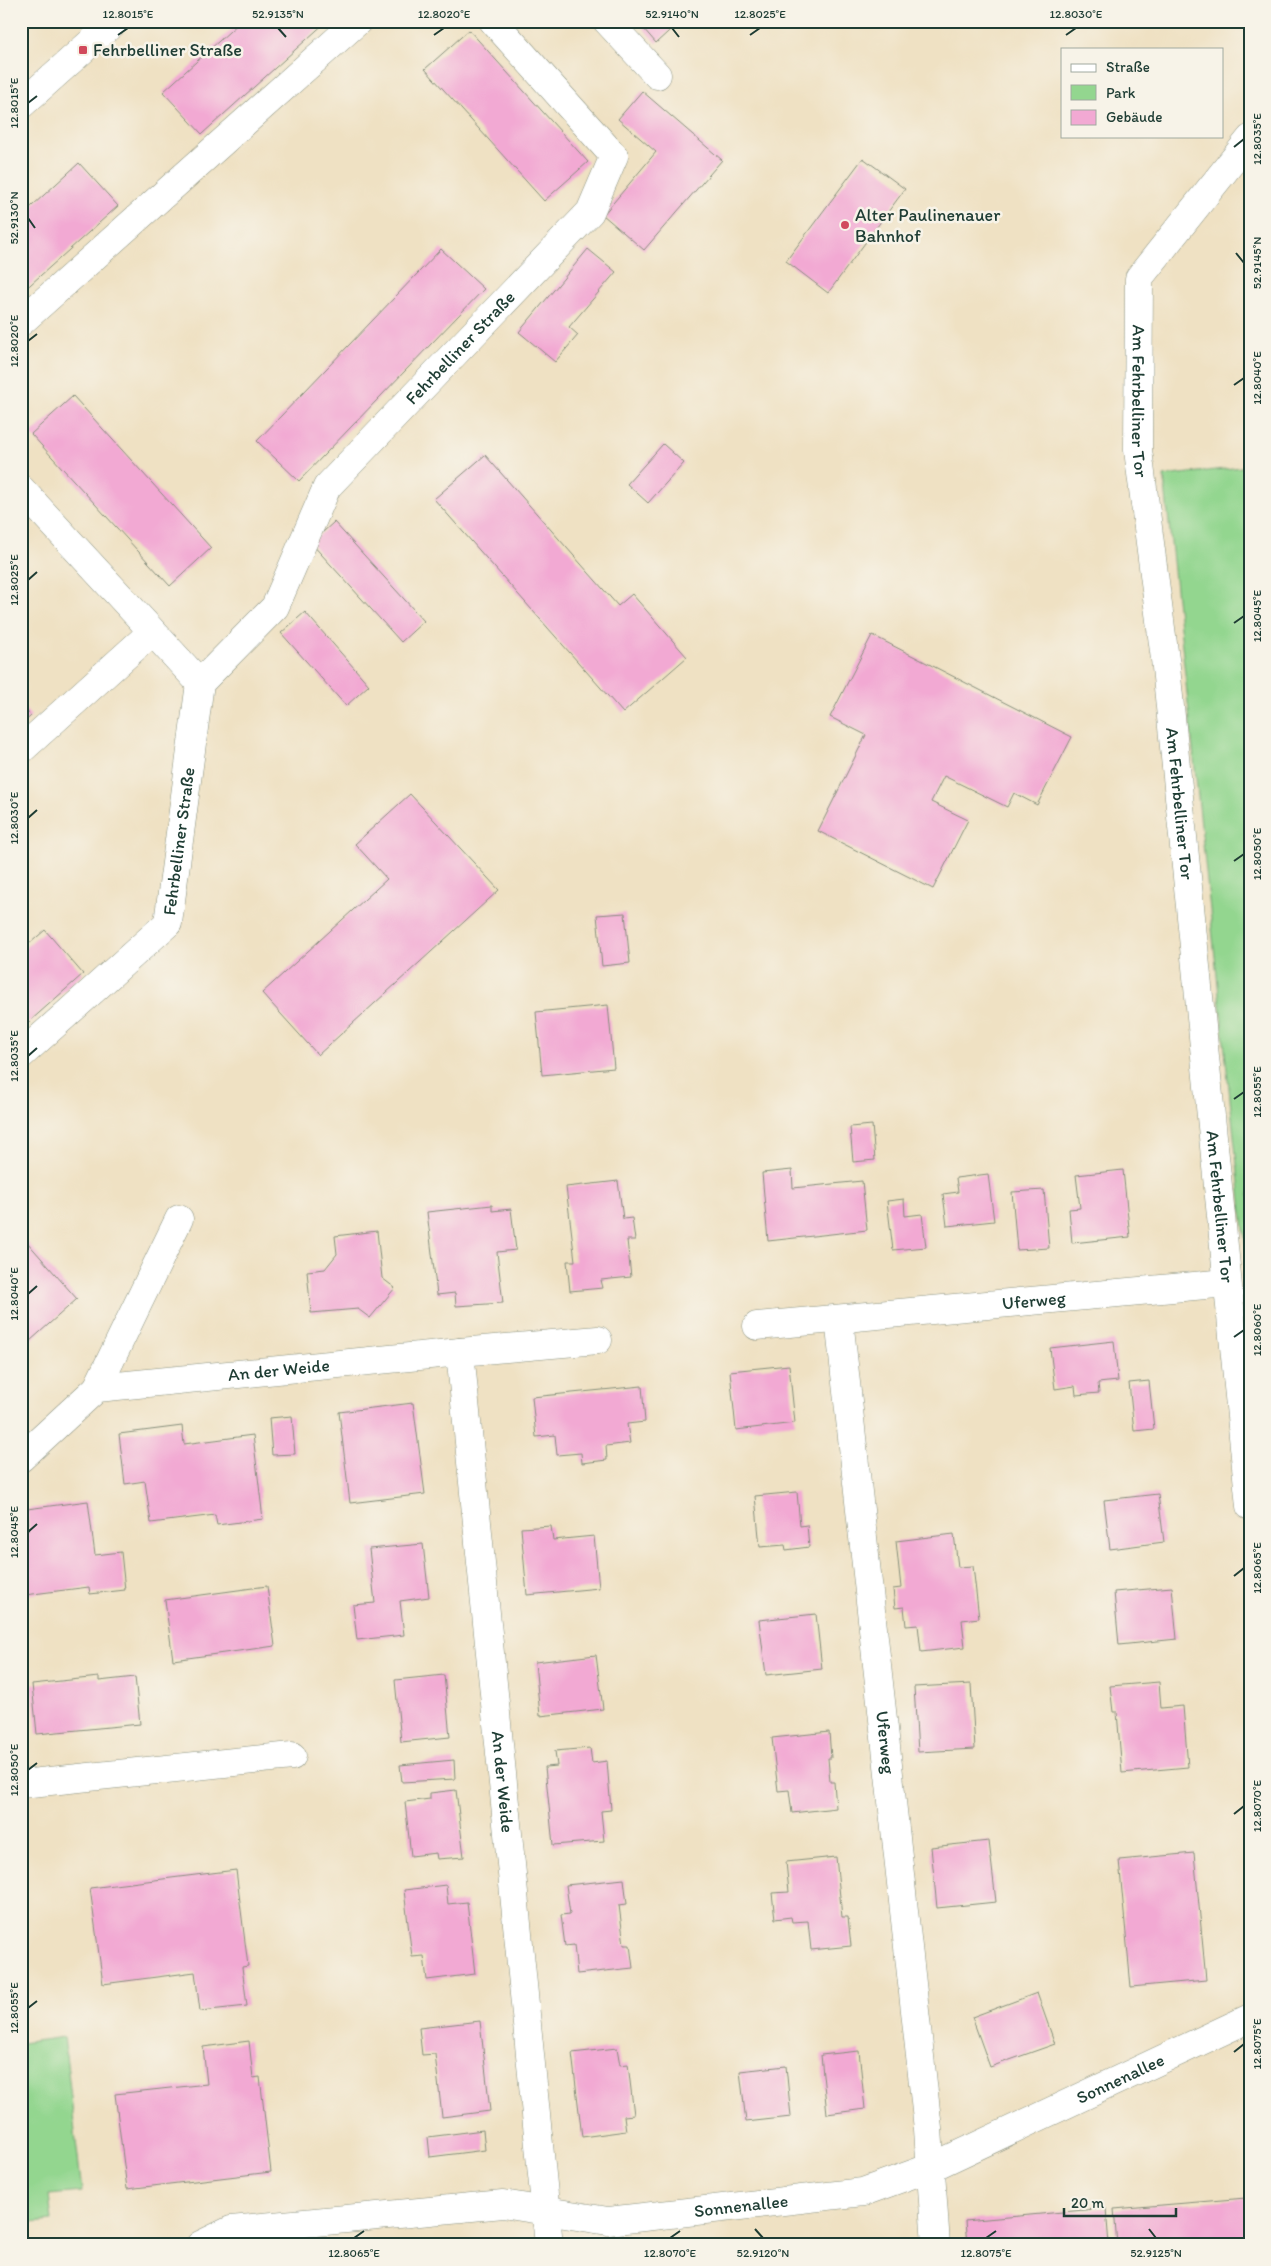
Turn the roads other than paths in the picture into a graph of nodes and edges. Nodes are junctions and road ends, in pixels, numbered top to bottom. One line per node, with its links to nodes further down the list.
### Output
1 (115, 21): 6 (street)
2 (358, 21): 8 (street)
3 (493, 21): 11 (street, Fehrbelliner Straße)
4 (607, 21): 5 (street)
5 (657, 75)
6 (21, 104)
7 (1250, 139): 15 (street, Am Fehrbelliner Tor)
8 (21, 322)
9 (21, 489): 10 (street)
10 (152, 632): 11 (street); 12 (street)
11 (200, 683): 13 (street, Fehrbelliner Straße)
12 (21, 750)
13 (21, 1055)
14 (179, 1219): 20 (street)
15 (1227, 1283): 16 (street, Uferweg); 22 (street, Am Fehrbelliner Tor)
16 (839, 1319): 17 (street, Uferweg); 26 (street, Uferweg)
17 (757, 1326)
18 (598, 1340): 19 (street, An der Weide)
19 (460, 1352): 20 (street, An der Weide); 27 (street, An der Weide)
20 (97, 1388): 21 (street)
21 (21, 1458)
22 (1250, 1506)
23 (292, 1756): 24 (street)
24 (21, 1784)
25 (1250, 2018): 26 (street, Sonnenallee)
26 (932, 2167): 27 (street, Sonnenallee); 30 (street, Uferweg)
27 (545, 2212): 28 (street, Sonnenallee); 29 (street, An der Weide)
28 (200, 2245)
29 (549, 2245)
30 (936, 2245)

